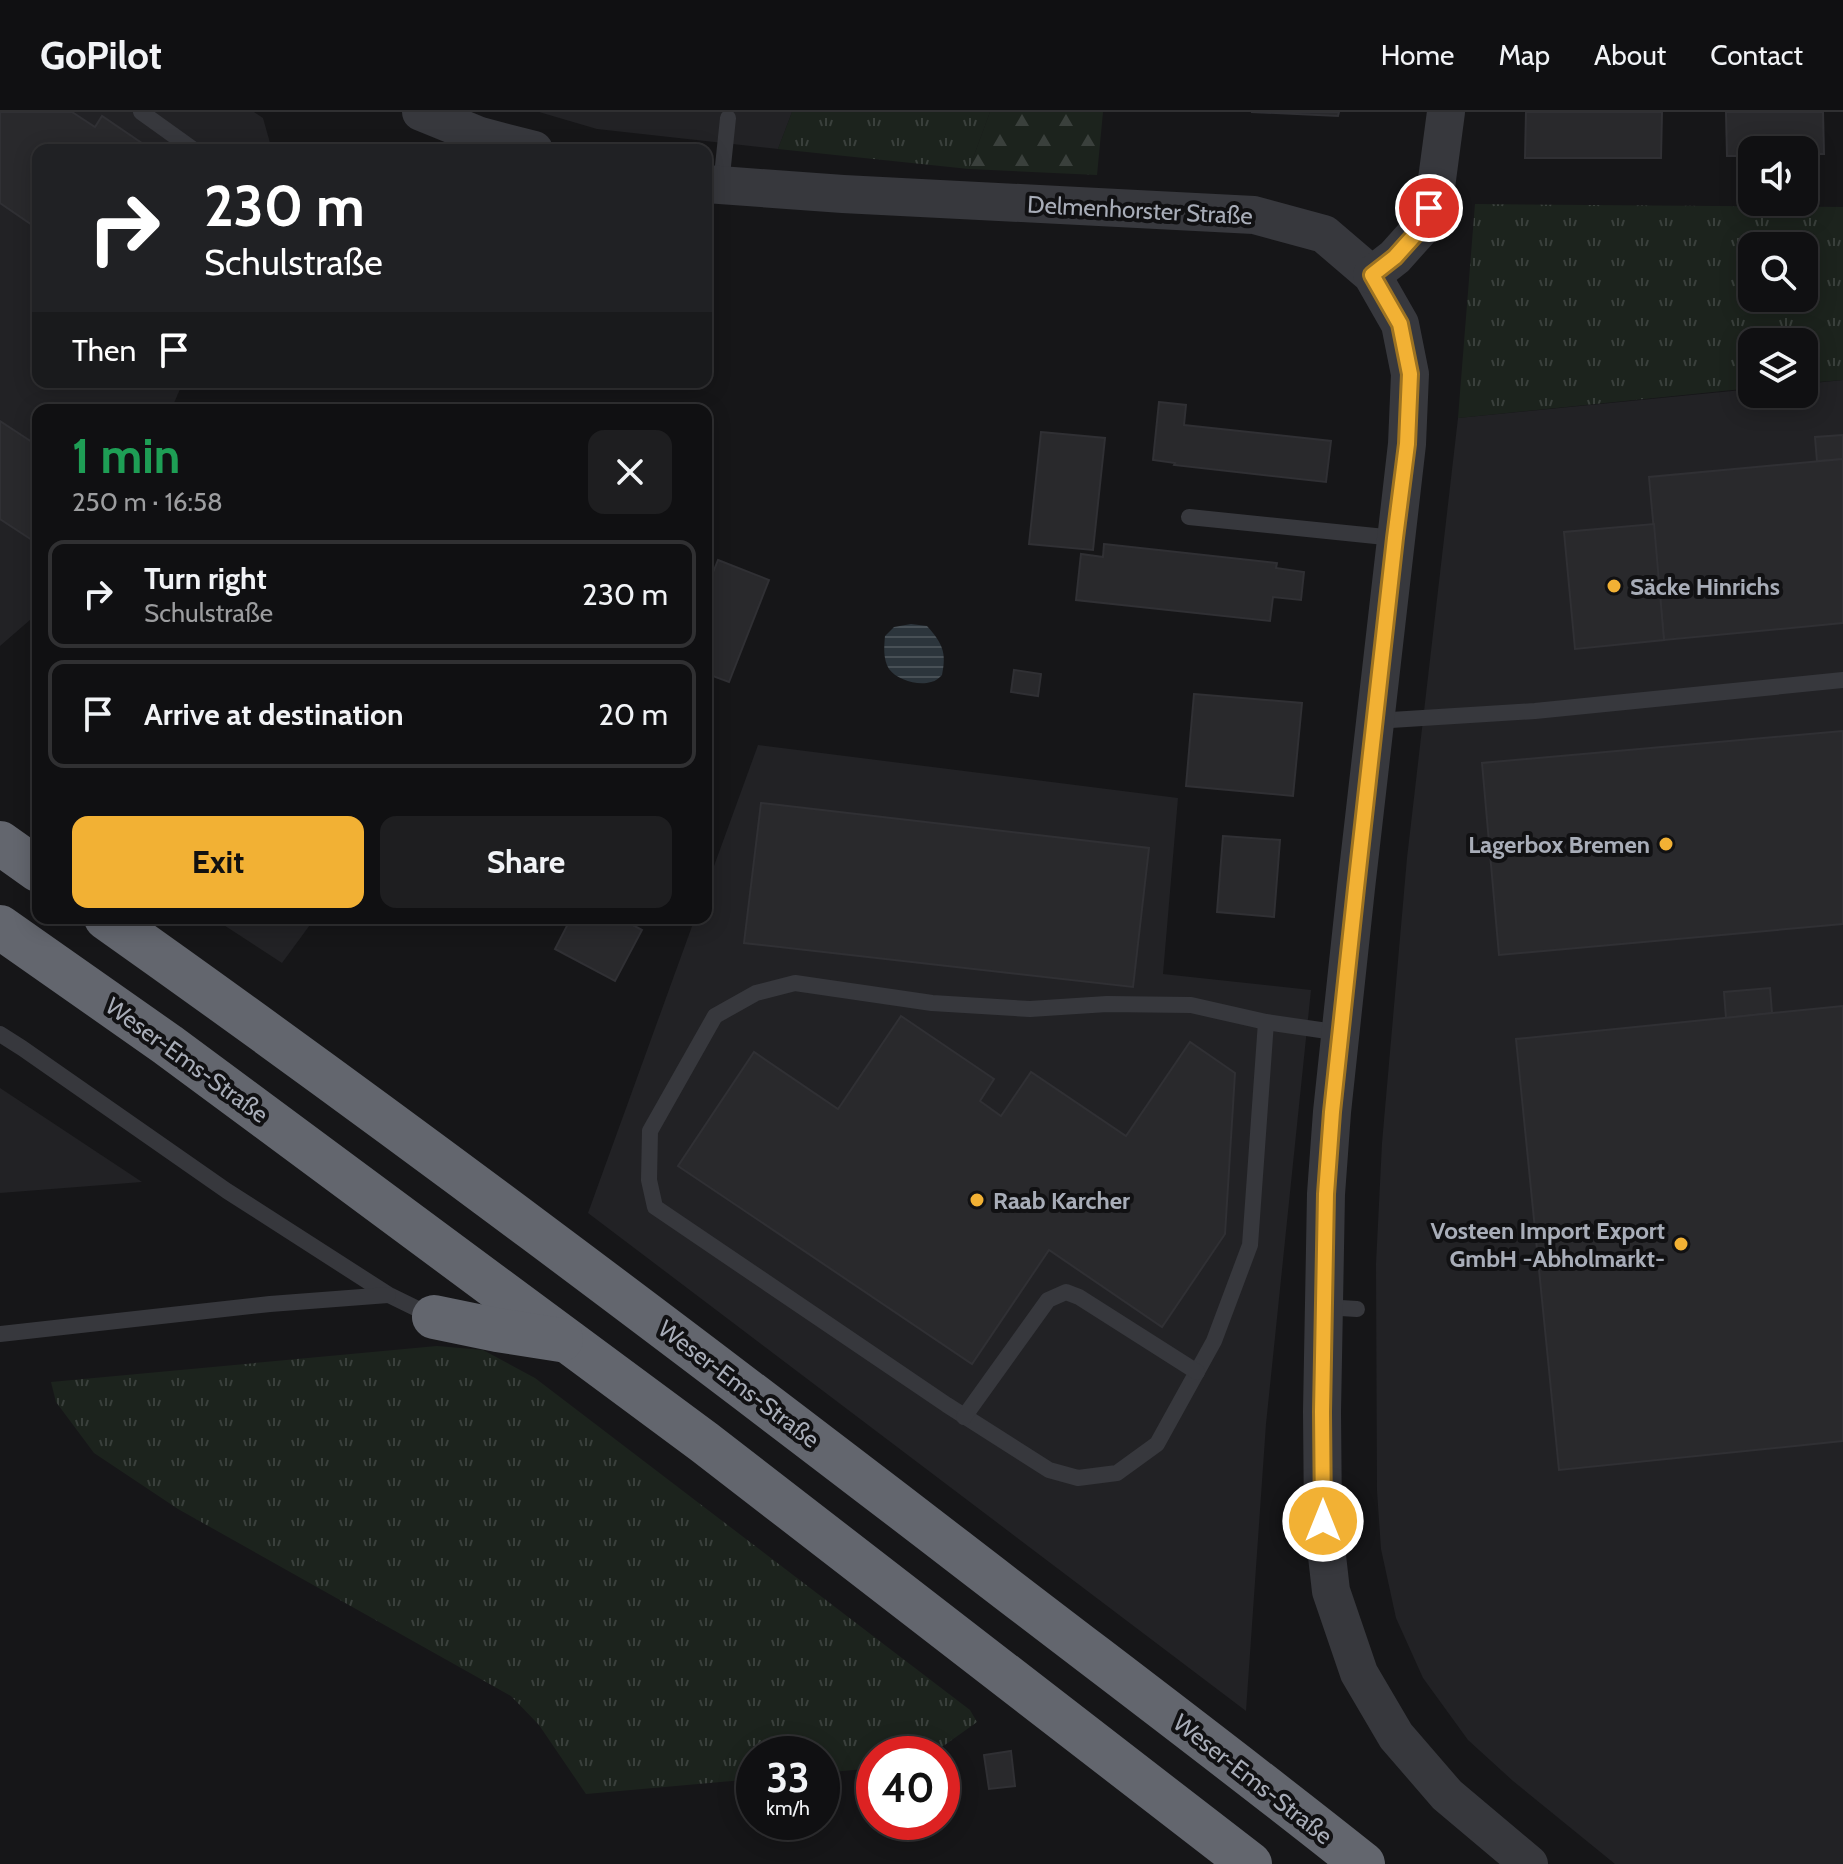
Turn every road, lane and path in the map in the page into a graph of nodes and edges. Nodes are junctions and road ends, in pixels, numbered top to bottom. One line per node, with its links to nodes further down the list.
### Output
1 (141, 112): 5 (lane)
2 (421, 112): 6 (street)
3 (1446, 112): 8 (street)
4 (728, 118): 7 (lane)
5 (186, 144)
6 (511, 144)
7 (713, 185): 8 (street, Delmenhorster Straße)
8 (1372, 275): 10 (street, Delmenhorster Straße)
9 (1189, 517): 10 (lane)
10 (1395, 538): 12 (street, Delmenhorster Straße)
11 (1843, 680): 12 (lane)
12 (1375, 721): 18 (street, Delmenhorster Straße)
13 (0, 843): 14 (highway)
14 (32, 866)
15 (115, 924): 27 (highway, Weser-Ems-Straße)
16 (0, 927): 23 (highway, Weser-Ems-Straße)
17 (1266, 1022): 18 (lane); 24 (lane); 25 (lane)
18 (1341, 1033): 28 (street, Delmenhorster Straße)
19 (0, 1034): 20 (lane)
20 (389, 1295): 21 (lane); 22 (lane)
21 (434, 1317): 23 (highway)
22 (0, 1334)
23 (569, 1342): 26 (highway, Weser-Ems-Straße)
24 (1197, 1372): 25 (lane); 25 (lane)
25 (964, 1417)
26 (1250, 1864)
27 (1363, 1864)
28 (1529, 1864)

